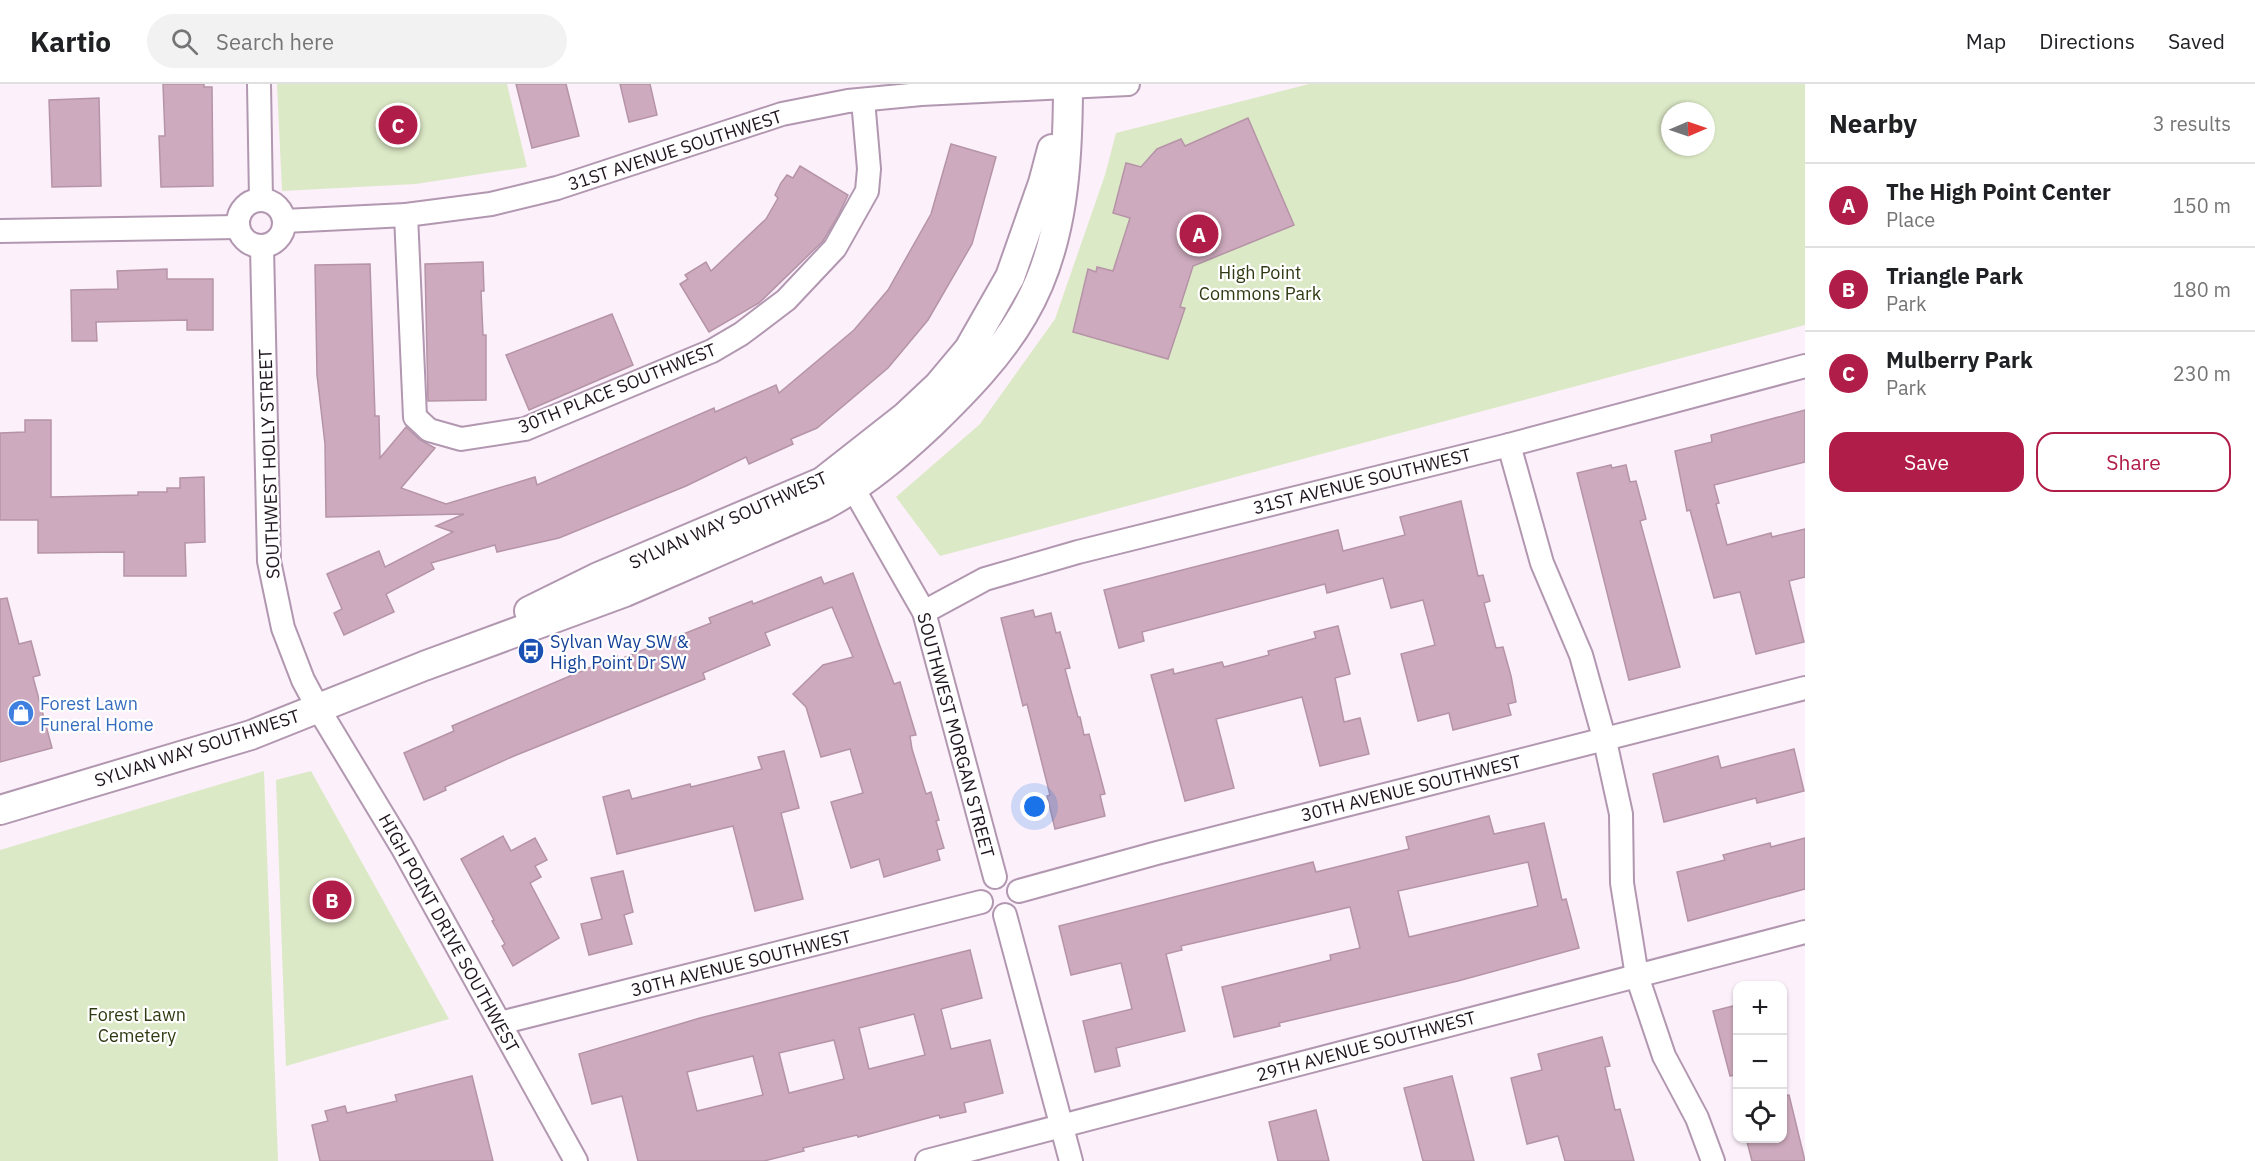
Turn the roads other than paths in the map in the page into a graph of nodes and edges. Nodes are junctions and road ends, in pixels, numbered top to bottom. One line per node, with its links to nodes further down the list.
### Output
1 (259, 84): 5 (street)
2 (1128, 84): 3 (street, 31ST AVENUE SOUTHWEST)
3 (1068, 86): 4 (street, 31ST AVENUE SOUTHWEST); 13 (street, SYLVAN WAY SOUTHWEST)
4 (862, 100): 6 (street, 31ST AVENUE SOUTHWEST); 6 (street, 30TH PLACE SOUTHWEST)
5 (261, 200): 7 (street); 8 (street)
6 (406, 215): 7 (street, 31ST AVENUE SOUTHWEST)
7 (284, 221): 10 (street)
8 (237, 227): 9 (street); 10 (street)
9 (0, 231)
10 (262, 247): 16 (street, SOUTHWEST HOLLY STREET)
11 (1805, 366): 12 (street, 31ST AVENUE SOUTHWEST)
12 (1509, 446): 14 (street, 31ST AVENUE SOUTHWEST); 17 (street)
13 (848, 478): 14 (street, SOUTHWEST MORGAN STREET); 16 (street, SYLVAN WAY SOUTHWEST)
14 (924, 612): 19 (street, SOUTHWEST MORGAN STREET)
15 (1805, 688): 17 (street, 30TH AVENUE SOUTHWEST)
16 (318, 708): 18 (street, SYLVAN WAY SOUTHWEST); 25 (street, HIGH POINT DRIVE SOUTHWEST)
17 (1605, 741): 20 (street, 30TH AVENUE SOUTHWEST); 24 (street)
18 (0, 810)
19 (995, 877): 20 (street); 21 (street)
20 (1018, 891): 22 (street)
21 (981, 902): 22 (street); 25 (street, 30TH AVENUE SOUTHWEST)
22 (1005, 915): 26 (street)
23 (1805, 932): 24 (street, 29TH AVENUE SOUTHWEST)
24 (1637, 976): 26 (street, 29TH AVENUE SOUTHWEST); 30 (street)
25 (500, 1023): 27 (street, HIGH POINT DRIVE SOUTHWEST)
26 (1063, 1125): 28 (street, 29TH AVENUE SOUTHWEST); 29 (street)
27 (576, 1161)
28 (927, 1161)
29 (1071, 1161)
30 (1713, 1161)

